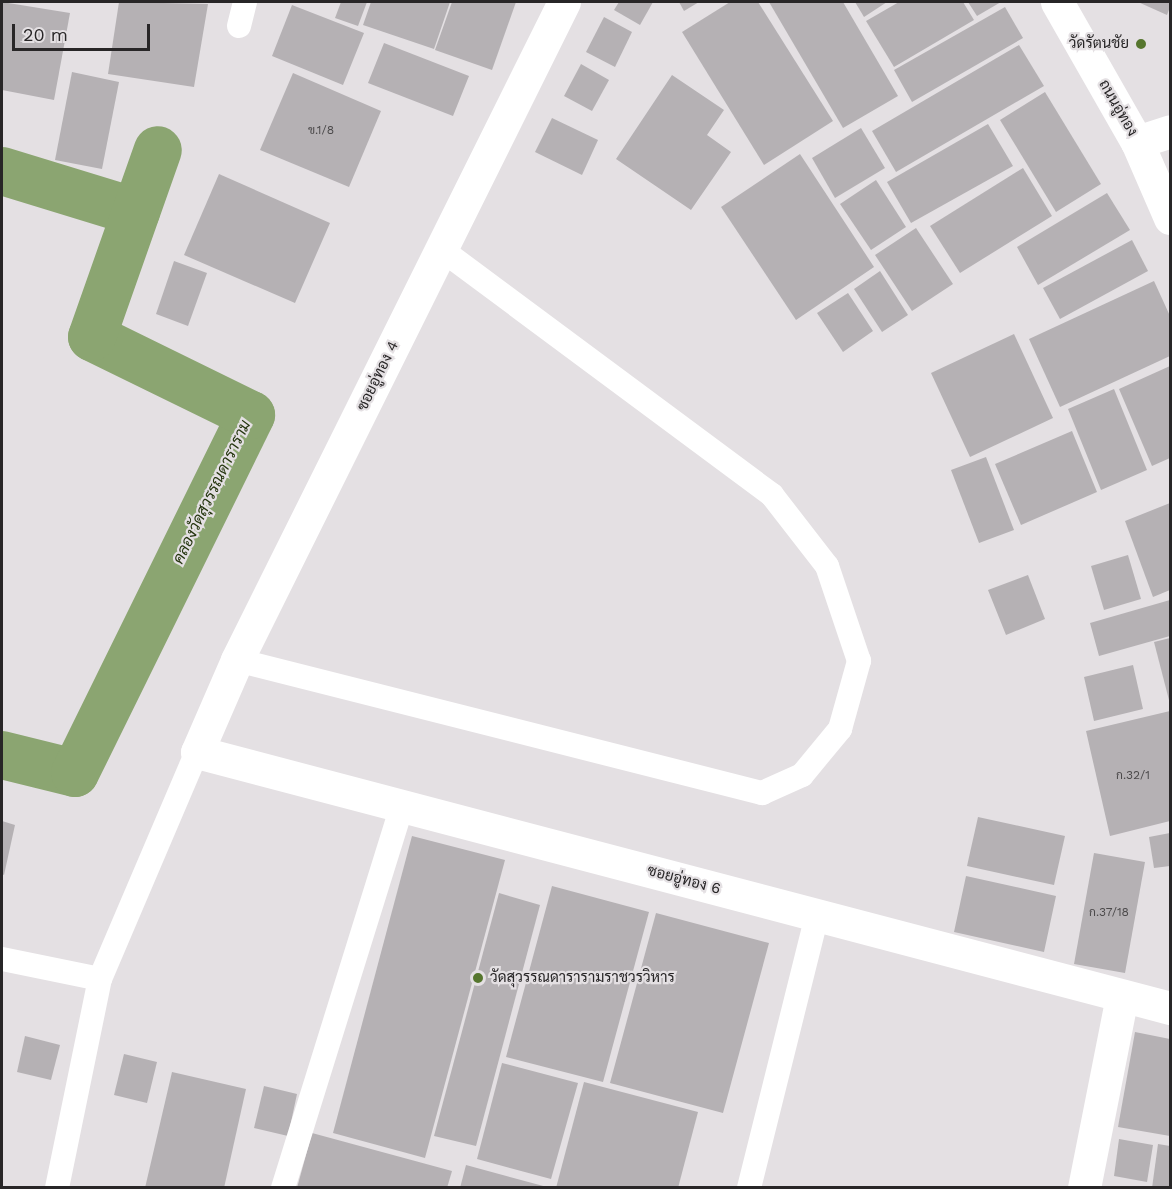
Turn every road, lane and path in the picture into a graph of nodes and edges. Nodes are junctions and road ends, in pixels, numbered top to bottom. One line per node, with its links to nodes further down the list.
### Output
1 (245, 2): 4 (lane)
2 (564, 2): 8 (street, ซอยอู่ทอง 4)
3 (1057, 2): 6 (street, ถนนอู่ทอง)
4 (240, 26)
5 (1170, 131): 6 (street)
6 (1137, 142): 7 (street, ถนนอู่ทอง)
7 (1170, 218)
8 (441, 249): 9 (street, ซอยอู่ทอง 4); 9 (lane)
9 (237, 660): 10 (street, ซอยอู่ทอง 4)
10 (197, 752): 11 (street, ซอยอู่ทอง 6); 14 (lane)
11 (402, 805): 12 (street, ซอยอู่ทอง 6); 18 (lane)
12 (817, 915): 15 (street, ซอยอู่ทอง 6); 19 (lane)
13 (2, 959): 14 (lane)
14 (100, 980): 17 (lane)
15 (1122, 996): 16 (street, ซอยอู่ทอง 6); 20 (street)
16 (1170, 1008)
17 (57, 1188)
18 (283, 1188)
19 (749, 1188)
20 (1084, 1188)

